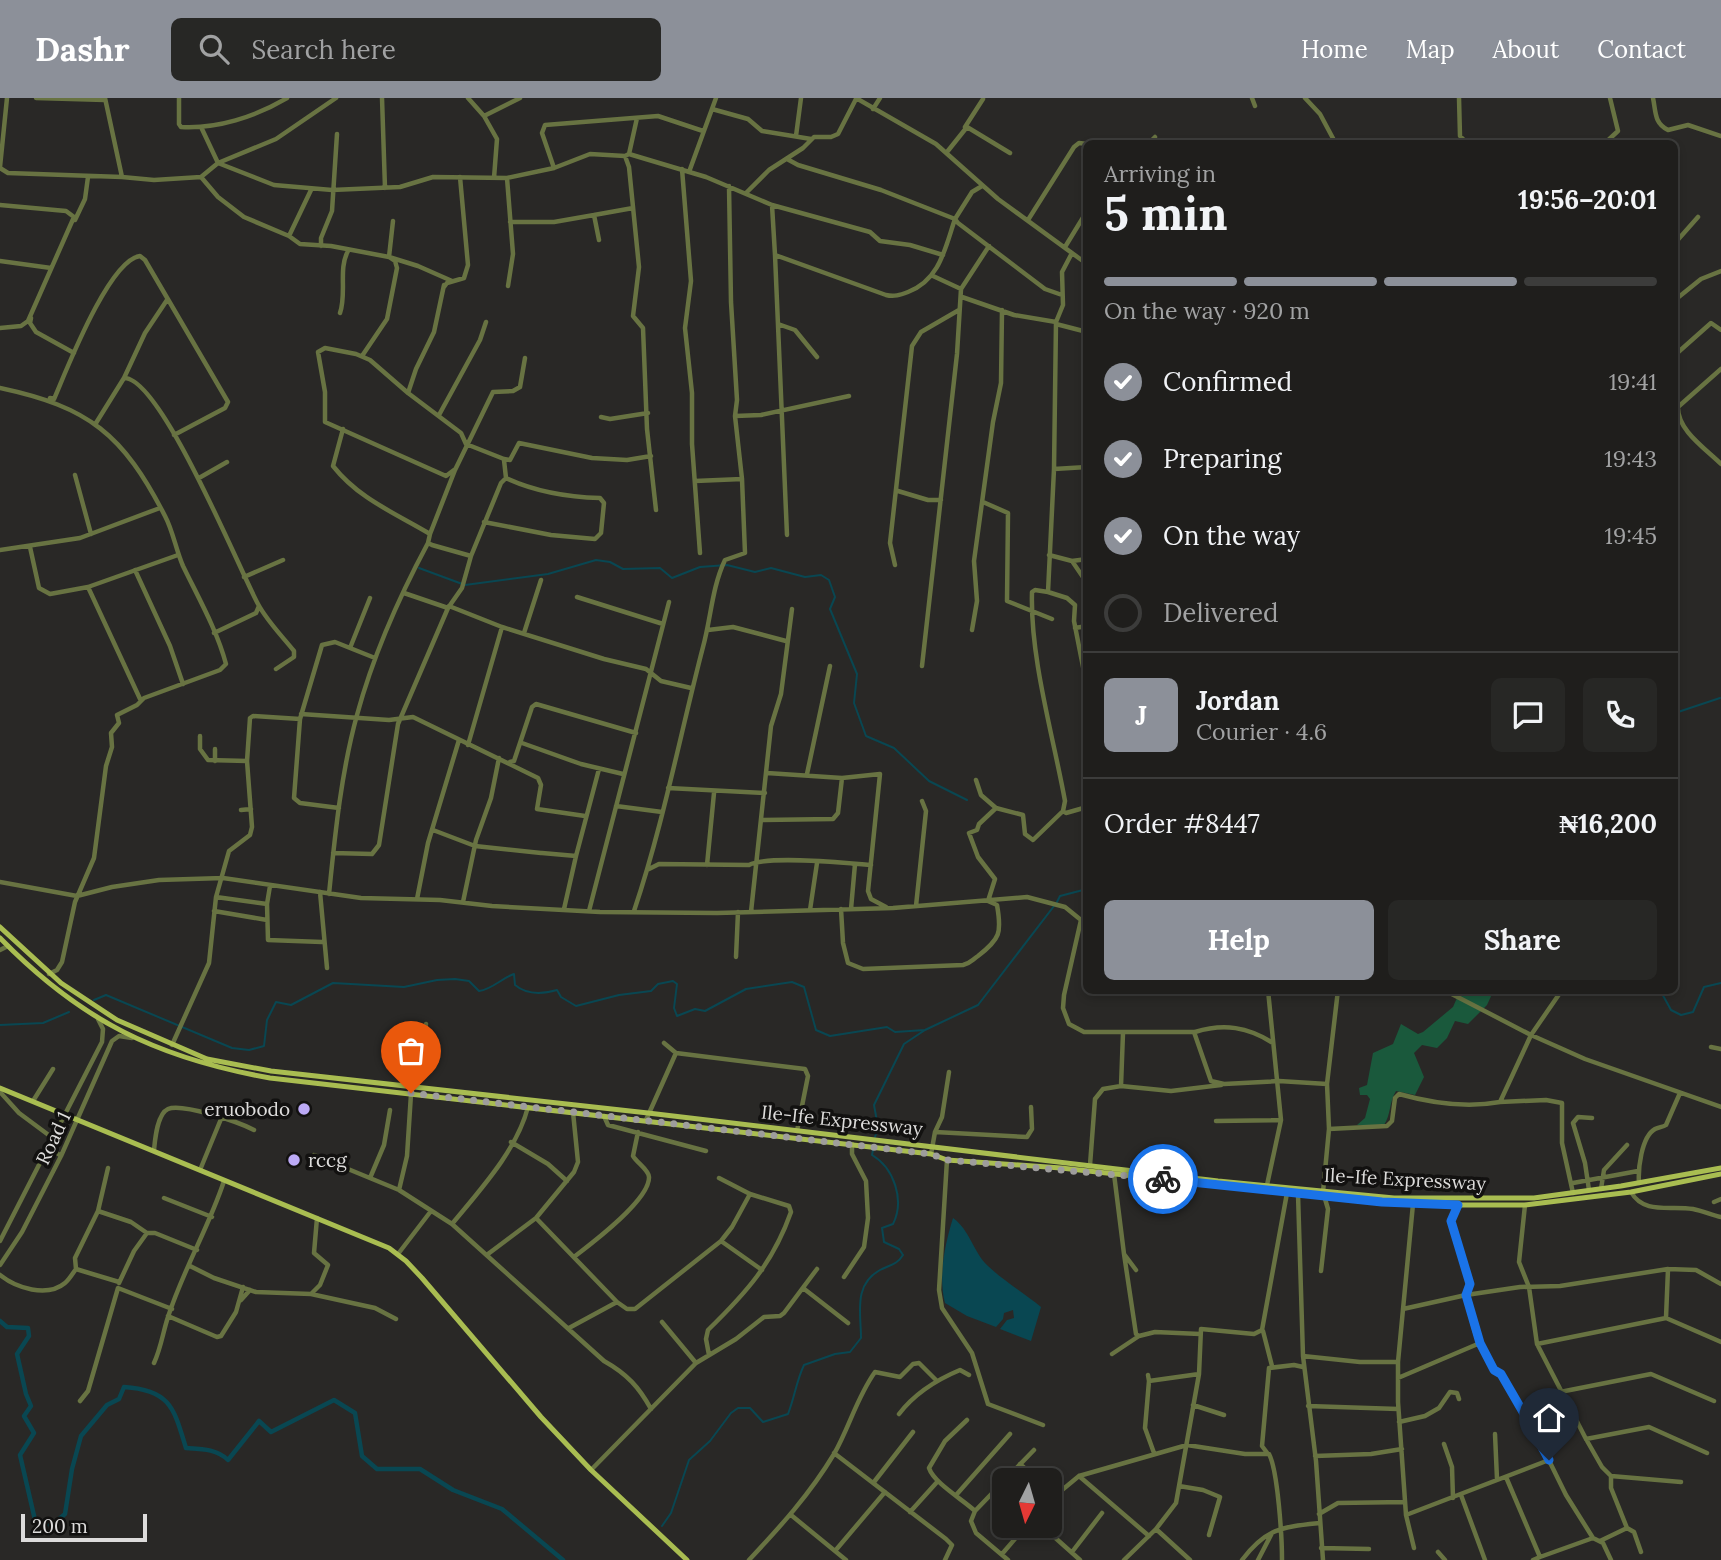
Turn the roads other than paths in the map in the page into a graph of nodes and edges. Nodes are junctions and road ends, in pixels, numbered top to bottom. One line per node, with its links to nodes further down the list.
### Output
1 (7, 98): 44 (street)
2 (36, 98): 17 (street)
3 (179, 98): 27 (street)
4 (287, 98): 27 (street)
5 (336, 98): 18 (street)
6 (382, 98): 56 (street)
7 (468, 98): 24 (street)
8 (520, 98): 24 (street)
9 (716, 98): 22 (street)
10 (801, 98): 30 (street)
11 (880, 98): 23 (street)
12 (1252, 98): 21 (street)
13 (1305, 98): 35 (street)
14 (1459, 98): 36 (street)
15 (1610, 98): 37 (street)
16 (1653, 98): 31 (street)
17 (105, 99): 49 (street)
18 (329, 99): 43 (street)
19 (856, 99): 23 (street); 33 (street)
20 (983, 99): 26 (street)
21 (1255, 106)
22 (712, 109): 28 (street); 30 (street)
23 (873, 109): 39 (street)
24 (484, 116): 52 (street)
25 (637, 118): 28 (street); 41 (street); 45 (street)
26 (965, 128): 39 (street); 40 (street)
27 (202, 129): 43 (street)
28 (703, 131): 47 (street)
29 (337, 134): 58 (street)
30 (796, 136): 33 (street)
31 (1721, 136)
32 (1155, 137): 34 (street)
33 (812, 139): 42 (street)
34 (1152, 140)
35 (1334, 140)
36 (1464, 140)
37 (1608, 140)
38 (1083, 144): 67 (street)
39 (947, 152): 55 (street)
40 (1010, 153)
41 (627, 155): 45 (street); 46 (street); 62 (street)
42 (787, 159): 59 (street); 66 (street)
43 (218, 163): 50 (street); 57 (street)
44 (0, 168): 48 (street)
45 (554, 168): 53 (street)
46 (682, 169): 47 (street); 143 (street)
47 (688, 172): 54 (street)
48 (88, 177): 49 (street); 70 (street)
49 (122, 177): 50 (street)
50 (201, 177): 71 (street)
51 (460, 177): 52 (street); 56 (street); 90 (street)
52 (494, 178): 53 (street)
53 (507, 178): 69 (street)
54 (729, 186): 59 (street); 125 (street)
55 (982, 187): 66 (street); 67 (street)
56 (385, 188): 58 (street)
57 (310, 190): 58 (street); 71 (street)
58 (332, 190): 74 (street)
59 (746, 193): 61 (street)
60 (0, 205): 70 (street)
61 (772, 205): 79 (street); 80 (street)
62 (633, 208): 63 (street); 123 (street)
63 (594, 215): 69 (street); 72 (street)
64 (1698, 217): 73 (street)
65 (1083, 218): 76 (street)
66 (955, 219): 75 (street); 80 (street)
67 (1028, 220): 76 (street)
68 (393, 221): 81 (street)
69 (510, 222): 91 (street)
70 (73, 224): 85 (street)
71 (289, 236): 74 (street)
72 (599, 240)
73 (1678, 240)
74 (321, 246): 77 (street)
75 (989, 246): 93 (street); 94 (street)
76 (1065, 247): 78 (street)
77 (348, 251): 81 (street); 100 (street)
78 (1072, 253): 83 (street); 94 (street)
79 (775, 255): 87 (street); 106 (street)
80 (943, 255): 87 (street)
81 (389, 257): 89 (street); 112 (street)
82 (0, 261): 84 (street)
83 (1083, 261)
84 (44, 268): 85 (street); 88 (street)
85 (51, 268): 88 (street)
86 (1721, 271): 97 (street)
87 (933, 276): 93 (street)
88 (46, 277): 101 (street)
89 (441, 278): 90 (street); 92 (street)
90 (452, 282): 92 (street)
91 (508, 286)
92 (444, 287): 118 (street)
93 (961, 289): 95 (street)
94 (1062, 295): 104 (street)
95 (962, 297): 98 (street); 99 (street)
96 (167, 298): 111 (street); 116 (street); 130 (street)
97 (1678, 298)
98 (959, 310): 144 (street); 145 (street)
99 (1002, 310): 104 (street); 146 (street)
100 (340, 313)
101 (32, 314): 107 (street); 111 (street)
102 (1721, 320): 105 (street)
103 (486, 322): 124 (street)
104 (1056, 323): 109 (street); 137 (street)
105 (1714, 323): 108 (street); 110 (street)
106 (778, 324): 113 (street); 122 (street)
107 (0, 328)
108 (1721, 330)
109 (1083, 331)
110 (1678, 352)
111 (74, 353): 120 (street)
112 (362, 356): 118 (street); 129 (street)
113 (817, 357)
114 (524, 358): 131 (street)
115 (1721, 369): 121 (street)
116 (124, 378): 128 (street); 130 (street)
117 (0, 388): 120 (street)
118 (408, 393): 124 (street)
119 (849, 396): 122 (street)
120 (56, 401): 128 (street)
121 (1678, 407)
122 (784, 410): 125 (street); 152 (street)
123 (648, 413): 126 (street); 132 (street)
124 (439, 415): 131 (street)
125 (735, 416): 142 (street)
126 (601, 417)
127 (1678, 418): 135 (street)
128 (96, 422): 147 (street)
129 (344, 429): 138 (street); 151 (street)
130 (174, 435): 140 (street)
131 (466, 444): 133 (street); 138 (street)
132 (650, 456): 133 (street); 148 (street)
133 (507, 460): 141 (street)
134 (227, 461): 140 (street)
135 (1721, 464)
136 (1083, 467): 137 (street)
137 (1054, 469): 158 (street)
138 (455, 470): 151 (street)
139 (75, 475): 150 (street)
140 (199, 478): 165 (street)
141 (506, 478): 149 (street); 149 (street)
142 (742, 480): 143 (street); 185 (street)
143 (695, 481): 156 (street)
144 (898, 491): 145 (street); 163 (street)
145 (941, 500): 193 (street)
146 (983, 502): 177 (street); 186 (street)
147 (160, 508): 150 (street); 157 (street)
148 (656, 510)
149 (484, 522): 159 (street)
150 (91, 534): 154 (street)
151 (430, 534): 153 (street)
152 (787, 535)
153 (428, 543): 159 (street); 170 (street)
154 (30, 547): 155 (street); 168 (street)
155 (0, 550)
156 (699, 553)
157 (178, 555): 164 (street); 187 (street)
158 (1049, 555): 162 (street); 169 (street)
159 (471, 556): 175 (street)
160 (283, 560): 165 (street)
161 (1083, 560): 162 (street)
162 (1072, 561): 166 (street)
163 (895, 565)
164 (135, 570): 168 (street); 197 (street)
165 (244, 577): 174 (street)
166 (1083, 577)
167 (541, 580): 188 (street)
168 (88, 587): 199 (street)
169 (1048, 592): 177 (street); 184 (street)
170 (404, 593): 175 (street); 191 (street)
171 (577, 597): 181 (street)
172 (370, 598): 190 (street)
173 (669, 602): 181 (street)
174 (259, 606): 178 (street); 179 (street)
175 (448, 607): 182 (street); 202 (street)
176 (792, 608): 189 (street)
177 (1031, 608): 180 (street); 229 (street)
178 (256, 613): 179 (street); 187 (street)
179 (264, 614): 195 (street)
180 (1052, 619)
181 (663, 624): 196 (street)
182 (502, 627): 188 (street); 207 (street)
183 (1083, 627): 184 (street)
184 (1075, 628): 194 (street)
185 (708, 630): 189 (street); 198 (street)
186 (972, 630)
187 (214, 633): 197 (street)
188 (524, 633): 196 (street)
189 (786, 641): 214 (street)
190 (350, 648): 191 (street); 200 (street)
191 (375, 659): 201 (street)
192 (830, 666): 216 (street)
193 (922, 666)
194 (1083, 667)
195 (276, 669)
196 (651, 674): 198 (street); 203 (street)
197 (183, 684): 199 (street)
198 (691, 688): 219 (street)
199 (141, 701): 250 (street)
200 (300, 716): 201 (street); 211 (street); 224 (street)
201 (356, 718): 202 (street); 224 (street)
202 (401, 718): 205 (street); 236 (street)
203 (636, 733): 206 (street); 215 (street)
204 (200, 736): 210 (street)
205 (459, 740): 207 (street); 233 (street)
206 (522, 743): 212 (street); 213 (street)
207 (468, 745): 209 (street)
208 (215, 748): 210 (street)
209 (499, 758): 212 (street); 235 (street)
210 (215, 761): 211 (street)
211 (247, 761): 227 (street)
212 (509, 762): 231 (street)
213 (599, 769): 215 (street); 231 (street)
214 (767, 773): 216 (street); 221 (street)
215 (623, 774): 223 (street)
216 (807, 774): 217 (street)
217 (842, 778): 232 (street); 243 (street)
218 (976, 780): 225 (street)
219 (668, 788): 220 (street); 230 (street)
220 (714, 793): 221 (street); 242 (street)
221 (765, 793): 232 (street)
222 (922, 801): 256 (street)
223 (616, 806): 230 (street); 263 (street)
224 (339, 808): 236 (street)
225 (996, 808): 229 (street); 253 (street)
226 (1083, 808): 229 (street)
227 (251, 809): 228 (street); 245 (street)
228 (241, 810)
229 (1063, 811)
230 (662, 812): 244 (street)
231 (585, 816): 238 (street)
232 (763, 820): 239 (street)
233 (433, 830): 235 (street); 252 (street)
234 (529, 843): 237 (street)
235 (475, 846): 237 (street); 254 (street)
236 (334, 851): 249 (street)
237 (541, 853): 238 (street)
238 (576, 856): 258 (street)
239 (755, 862): 240 (street); 242 (street); 266 (street)
240 (817, 863): 241 (street); 261 (street)
241 (853, 864): 243 (street); 260 (street)
242 (707, 865): 244 (street)
243 (871, 865): 257 (street)
244 (648, 869): 264 (street)
245 (223, 878): 247 (street); 250 (street); 251 (street)
246 (0, 882): 250 (street)
247 (270, 886): 248 (street); 255 (street)
248 (320, 892): 249 (street); 272 (street)
249 (329, 894): 252 (street)
250 (77, 896): 277 (street)
251 (216, 897): 255 (street); 262 (street)
252 (417, 899): 254 (street)
253 (988, 901): 256 (street); 259 (street); 267 (street)
254 (463, 902): 258 (street)
255 (267, 904): 268 (street)
256 (916, 906): 257 (street)
257 (893, 908): 260 (street)
258 (564, 909): 263 (street)
259 (841, 909): 260 (street); 261 (street)
260 (851, 909)
261 (810, 910): 266 (street)
262 (214, 911): 268 (street); 290 (street)
263 (589, 911): 264 (street)
264 (634, 911): 265 (street)
265 (738, 912): 266 (street); 275 (street)
266 (751, 912)
267 (1083, 918)
268 (267, 920): 272 (street)
269 (1083, 923): 285 (street)
270 (0, 927): 277 (main road, Ile-Ife Expressway)
271 (0, 938): 273 (main road, Ile-Ife Expressway)
272 (323, 942): 276 (street)
273 (8, 946): 274 (street); 282 (main road, Ile-Ife Expressway)
274 (0, 950)
275 (736, 957)
276 (327, 968)
277 (49, 974): 290 (main road, Ile-Ife Expressway)
278 (1268, 994): 289 (street)
279 (1338, 994): 298 (street)
280 (1452, 994): 286 (street)
281 (1559, 994): 286 (street)
282 (94, 1016): 287 (main road, Ile-Ife Expressway); 313 (street, Road 1)
283 (426, 1024): 300 (street)
284 (1194, 1032): 285 (street); 289 (street); 297 (street)
285 (1123, 1033): 299 (street)
286 (1531, 1035): 303 (street); 306 (street)
287 (136, 1038): 302 (main road, Ile-Ife Expressway); 316 (street, Road 1)
288 (664, 1043): 293 (street)
289 (1273, 1043): 296 (street)
290 (172, 1045): 300 (main road, Ile-Ife Expressway)
291 (1711, 1047): 292 (street)
292 (1721, 1049)
293 (676, 1052): 312 (street); 323 (street)
294 (53, 1069): 305 (street)
295 (948, 1072): 325 (street)
296 (1279, 1081): 297 (street); 298 (street); 319 (street)
297 (1224, 1084): 299 (street)
298 (1327, 1084): 321 (street)
299 (1121, 1086): 342 (street)
300 (414, 1087): 304 (main road, Ile-Ife Expressway)
301 (0, 1090): 305 (main road); 326 (street)
302 (411, 1093): 304 (main road, Ile-Ife Expressway); 360 (street)
303 (1680, 1093): 309 (street); 347 (street)
304 (490, 1099): 307 (main road, Ile-Ife Expressway); 312 (main road, Ile-Ife Expressway)
305 (33, 1101): 313 (main road)
306 (1500, 1102): 321 (street); 356 (street)
307 (528, 1107): 311 (main road, Ile-Ife Expressway); 327 (street)
308 (1031, 1107): 325 (street)
309 (1721, 1107)
310 (390, 1110): 350 (street)
311 (573, 1112): 314 (main road, Ile-Ife Expressway); 355 (street)
312 (648, 1113): 318 (street); 323 (main road, Ile-Ife Expressway)
313 (65, 1114): 316 (main road); 326 (street, Road 1)
314 (604, 1115): 318 (main road, Ile-Ife Expressway); 324 (street)
315 (1592, 1118): 352 (street)
316 (76, 1119): 334 (main road); 338 (street, Road 1)
317 (222, 1119): 322 (street); 334 (street); 345 (street)
318 (646, 1120): 328 (main road, Ile-Ife Expressway)
319 (1281, 1120): 320 (street); 358 (street)
320 (1216, 1121)
321 (1329, 1129): 367 (street)
322 (254, 1130)
323 (797, 1131): 329 (main road, Ile-Ife Expressway)
324 (638, 1132): 335 (street); 389 (street)
325 (935, 1132): 331 (street)
326 (54, 1139): 332 (street, Road 1)
327 (512, 1142): 355 (street); 381 (street)
328 (852, 1144): 329 (main road, Ile-Ife Expressway); 399 (street)
329 (874, 1144): 333 (main road, Ile-Ife Expressway)
330 (1627, 1145): 353 (street)
331 (932, 1146): 333 (main road, Ile-Ife Expressway); 336 (street); 341 (main road, Ile-Ife Expressway)
332 (50, 1148): 338 (street); 383 (street, Road 1)
333 (917, 1149): 336 (main road, Ile-Ife Expressway)
334 (154, 1150): 345 (main road)
335 (706, 1152)
336 (931, 1154): 339 (main road, Ile-Ife Expressway)
337 (314, 1155): 350 (street)
338 (61, 1156): 390 (street, Road 1)
339 (947, 1160): 341 (main road, Ile-Ife Expressway); 448 (street)
340 (1082, 1163): 341 (main road, Ile-Ife Expressway); 342 (main road, Ile-Ife Expressway); 346 (main road)
341 (1061, 1165): 346 (main road, Ile-Ife Expressway)
342 (1090, 1165): 358 (main road, Ile-Ife Expressway)
343 (108, 1168): 375 (street)
344 (1721, 1168): 357 (main road, Ile-Ife Expressway)
345 (200, 1170): 354 (main road)
346 (1081, 1171): 348 (main road, Ile-Ife Expressway)
347 (1638, 1171): 353 (street); 357 (street)
348 (1115, 1174): 363 (main road, Ile-Ife Expressway); 388 (street)
349 (1721, 1174): 362 (main road, Ile-Ife Expressway)
350 (370, 1178): 360 (street)
351 (719, 1178): 365 (street)
352 (1588, 1179): 353 (street); 356 (street); 361 (street)
353 (1602, 1179): 359 (street)
354 (224, 1181): 377 (street); 379 (main road)
355 (567, 1181): 380 (street)
356 (1573, 1183): 364 (street)
357 (1639, 1183): 359 (main road, Ile-Ife Expressway)
358 (1268, 1185): 367 (main road, Ile-Ife Expressway)
359 (1601, 1189): 361 (main road, Ile-Ife Expressway)
360 (400, 1190): 376 (street)
361 (1589, 1191): 364 (main road, Ile-Ife Expressway)
362 (1631, 1192): 374 (main road, Ile-Ife Expressway); 378 (street)
363 (1287, 1193): 366 (main road, Ile-Ife Expressway); 418 (street)
364 (1573, 1193): 370 (main road, Ile-Ife Expressway)
365 (750, 1194): 384 (street); 395 (street)
366 (1297, 1194): 367 (main road, Ile-Ife Expressway); 426 (street)
367 (1324, 1194): 370 (main road, Ile-Ife Expressway); 372 (main road, Ile-Ife Expressway); 397 (street)
368 (164, 1198): 377 (street)
369 (1721, 1199): 371 (street)
370 (1443, 1202): 372 (main road, Ile-Ife Expressway); 373 (main road, Ile-Ife Expressway)
371 (1714, 1202)
372 (1413, 1204): 411 (street)
373 (1458, 1205): 374 (main road, Ile-Ife Expressway); 407 (street)
374 (1525, 1205): 403 (street)
375 (98, 1211): 382 (street); 392 (street)
376 (431, 1211): 381 (street); 386 (street)
377 (212, 1217): 385 (street)
378 (1721, 1217)
379 (317, 1218): 386 (main road); 406 (street)
380 (536, 1218): 387 (street); 389 (street)
381 (452, 1224): 387 (street)
382 (147, 1233): 385 (street); 401 (street)
383 (1, 1240)
384 (721, 1241): 395 (street); 409 (street)
385 (197, 1250): 391 (street)
386 (398, 1254): 465 (main road)
387 (488, 1254): 417 (street)
388 (1124, 1254): 396 (street); 420 (street)
389 (574, 1257): 409 (street)
390 (0, 1265)
391 (190, 1266): 402 (street); 410 (street)
392 (76, 1269): 398 (street); 401 (street)
393 (817, 1269): 404 (street)
394 (1668, 1269): 400 (street); 403 (street); 414 (street)
395 (762, 1270): 424 (street)
396 (1136, 1270)
397 (1321, 1271)
398 (0, 1275)
399 (844, 1277)
400 (1721, 1284)
401 (118, 1285): 410 (street); 438 (street)
402 (243, 1287): 405 (street); 408 (street)
403 (1529, 1287): 407 (street); 423 (street)
404 (803, 1288): 416 (street); 424 (street)
405 (250, 1290): 406 (street); 408 (street)
406 (312, 1294): 413 (street)
407 (1466, 1295): 411 (street); 422 (street)
408 (241, 1300): 412 (street)
409 (617, 1302): 417 (street)
410 (172, 1309): 412 (street)
411 (1403, 1309): 427 (street)
412 (168, 1316): 428 (street)
413 (396, 1318)
414 (1666, 1318): 421 (street); 423 (street)
415 (662, 1322): 429 (street)
416 (848, 1323)
417 (569, 1328): 442 (street)
418 (1262, 1330): 419 (street); 430 (street)
419 (1200, 1334): 420 (street); 432 (street)
420 (1139, 1336): 425 (street)
421 (1721, 1342)
422 (1480, 1343): 434 (street); 462 (street)
423 (1536, 1344): 436 (street)
424 (709, 1354): 429 (street)
425 (1112, 1354)
426 (1303, 1356): 427 (street); 431 (street)
427 (1398, 1362): 434 (street)
428 (155, 1363)
429 (696, 1363): 442 (street)
430 (1272, 1366): 431 (street); 460 (street)
431 (1304, 1368): 441 (street)
432 (1199, 1374): 440 (street); 459 (street)
433 (968, 1375): 435 (street)
434 (1398, 1378): 443 (street)
435 (936, 1380): 444 (street); 457 (street)
436 (1560, 1392): 439 (street); 452 (street)
437 (1459, 1399): 447 (street)
438 (80, 1401)
439 (1714, 1401)
440 (1194, 1405): 445 (street); 454 (street)
441 (1308, 1406): 443 (street); 461 (street)
442 (651, 1409): 465 (street)
443 (1398, 1409): 447 (street)
444 (899, 1414)
445 (1224, 1415)
446 (967, 1420): 470 (street)
447 (1399, 1422): 455 (street)
448 (1043, 1425)
449 (914, 1432): 471 (street)
450 (1010, 1434): 476 (street)
451 (1495, 1434): 469 (street)
452 (1586, 1439): 458 (street); 467 (street)
453 (1444, 1444): 478 (street)
454 (1187, 1445): 459 (street); 460 (street); 473 (street)
455 (1402, 1449): 461 (street); 479 (street)
456 (1034, 1450): 463 (street)
457 (834, 1453): 471 (street); 484 (street)
458 (1707, 1453)
459 (1154, 1454): 466 (street)
460 (1269, 1454): 489 (street)
461 (1315, 1456): 483 (street)
462 (1549, 1460): 468 (street); 495 (street)
463 (1020, 1464): 464 (street); 480 (street)
464 (1024, 1468)
465 (591, 1470): 505 (main road)
466 (1079, 1476): 474 (street); 492 (street)
467 (1611, 1476): 472 (street); 487 (street)
468 (1506, 1477): 469 (street); 504 (street)
469 (1497, 1479): 477 (street)
470 (938, 1481): 476 (street); 481 (street)
471 (874, 1482): 475 (street)
472 (1681, 1482)
473 (1179, 1486): 488 (street); 491 (street)
474 (1062, 1489)
475 (885, 1492): 481 (street); 499 (street)
476 (957, 1494): 480 (street)
477 (1461, 1495): 478 (street); 518 (street)
478 (1453, 1498): 485 (street)
479 (1405, 1502): 483 (street); 485 (street)
480 (975, 1511): 503 (street)
481 (910, 1512): 508 (street)
482 (1102, 1513): 500 (street)
483 (1320, 1514): 486 (street)
484 (791, 1515): 499 (street); 506 (street)
485 (1406, 1515): 497 (street)
486 (1320, 1523): 489 (street); 496 (street)
487 (1627, 1528): 495 (street); 502 (street)
488 (1156, 1529): 492 (street); 512 (street)
489 (1281, 1530): 490 (street); 515 (street)
490 (1272, 1532): 513 (street); 514 (street)
491 (1209, 1535)
492 (1149, 1536): 511 (street)
493 (1016, 1538): 503 (street)
494 (1056, 1538): 500 (street)
495 (1596, 1540): 504 (street); 520 (street)
496 (1321, 1548): 498 (street); 516 (street)
497 (1414, 1548)
498 (1369, 1549)
499 (835, 1551): 507 (street)
500 (1072, 1552): 510 (street)
501 (1438, 1552): 517 (street)
502 (1641, 1552)
503 (1002, 1554): 509 (street)
504 (1540, 1557): 519 (street)
505 (687, 1560)
506 (749, 1560)
507 (846, 1560)
508 (945, 1560)
509 (1008, 1560)
510 (1080, 1560)
511 (1124, 1560)
512 (1190, 1560)
513 (1242, 1560)
514 (1258, 1560)
515 (1282, 1560)
516 (1322, 1560)
517 (1445, 1560)
518 (1485, 1560)
519 (1532, 1560)
520 (1611, 1560)

